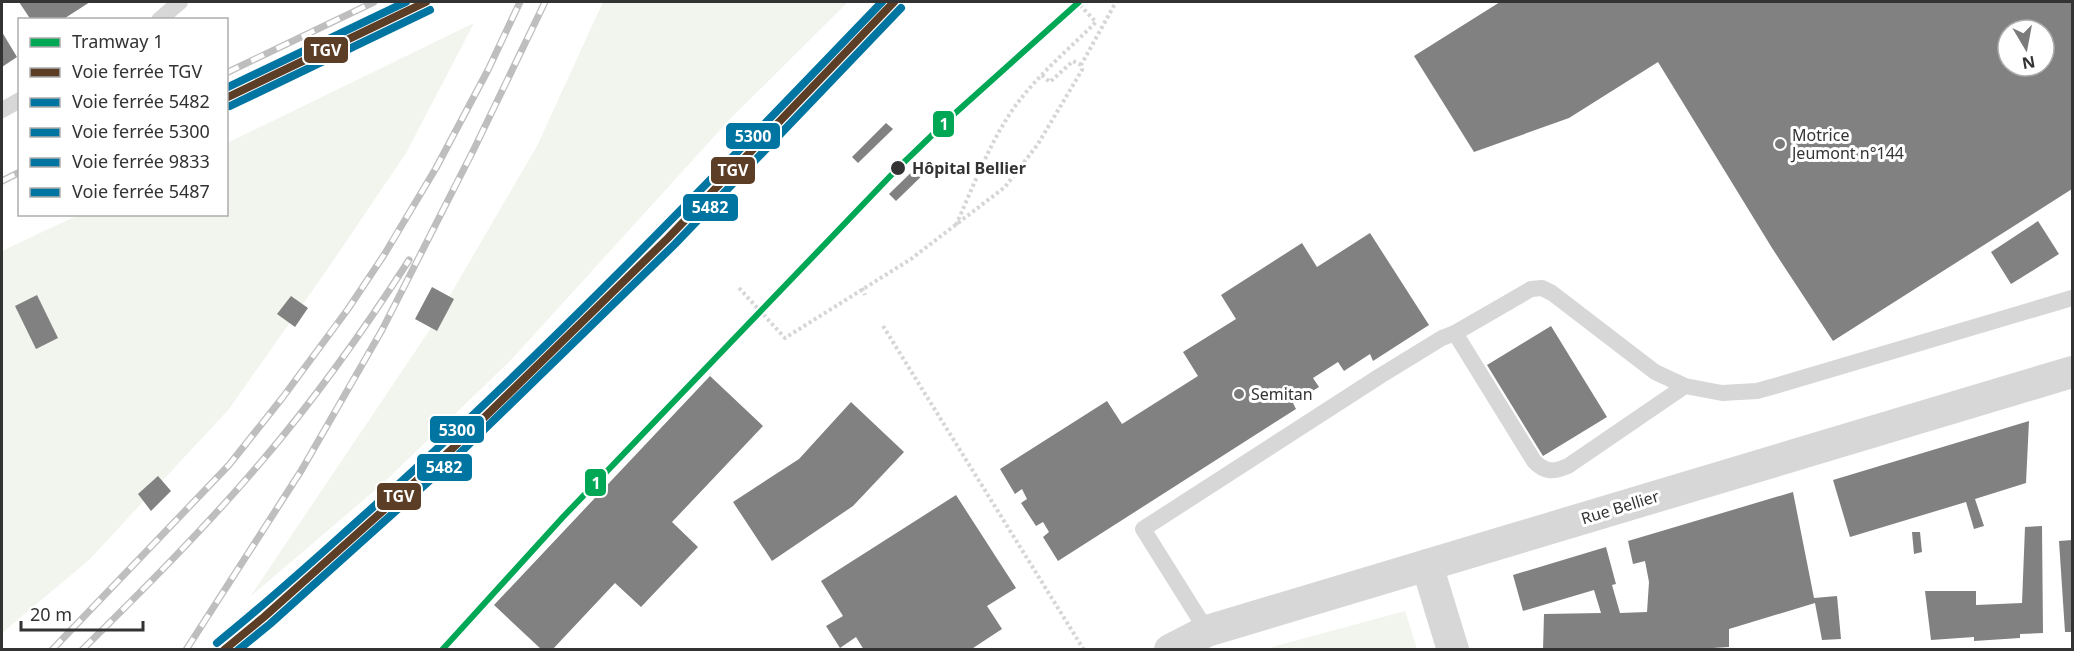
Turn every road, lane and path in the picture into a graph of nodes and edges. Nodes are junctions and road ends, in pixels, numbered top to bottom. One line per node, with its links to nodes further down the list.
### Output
1 (180, 2): 4 (lane)
2 (1077, 2): 6 (path)
3 (1116, 2): 5 (path)
4 (161, 18)
5 (1082, 65): 6 (path); 9 (path)
6 (1042, 75): 9 (path)
7 (18, 101): 8 (lane)
8 (2, 110)
9 (956, 225): 11 (path)
10 (739, 288): 11 (path)
11 (862, 288): 12 (path)
12 (865, 295)
13 (2073, 298): 17 (lane)
14 (883, 326): 20 (path)
15 (1455, 333): 17 (lane); 17 (lane); 19 (lane)
16 (2073, 372): 18 (street, Rue Bellier)
17 (1685, 386)
18 (1427, 565): 19 (street, Rue Bellier); 22 (street)
19 (1207, 631): 21 (street, Rue Bellier)
20 (1084, 650)
21 (1170, 650)
22 (1453, 650)

